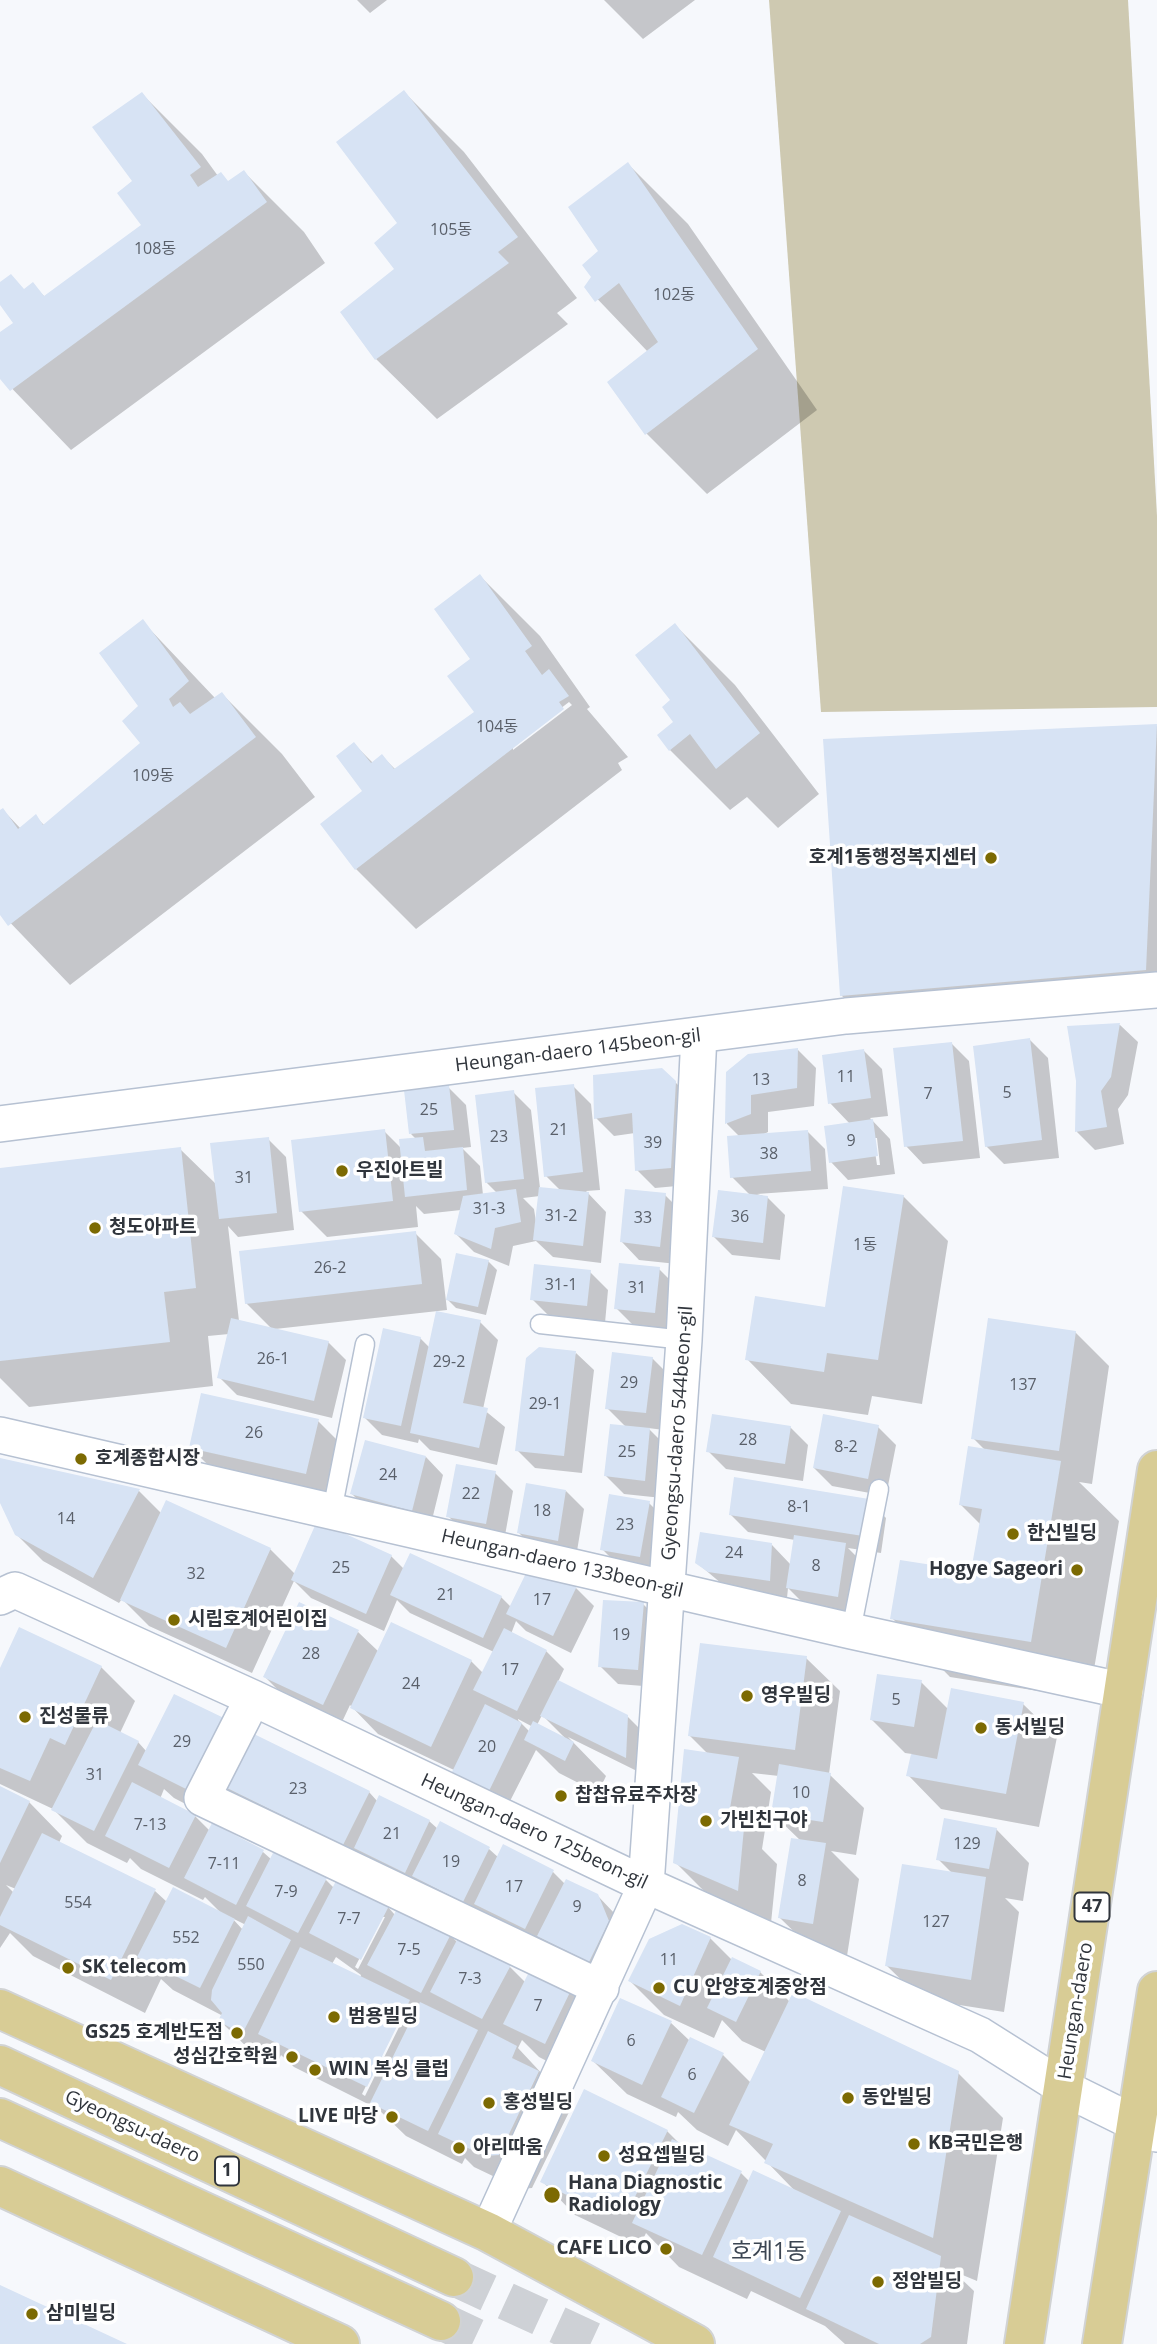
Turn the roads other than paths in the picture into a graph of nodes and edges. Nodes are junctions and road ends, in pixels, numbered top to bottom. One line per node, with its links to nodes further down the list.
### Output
1 (1157, 990): 2 (street, Heungan-daero 145beon-gil)
2 (699, 1035): 3 (street, Heungan-daero 145beon-gil); 5 (street, Gyeongsu-daero 544beon-gil)
3 (0, 1124)
4 (540, 1324): 5 (lane)
5 (684, 1340): 11 (street, Gyeongsu-daero 544beon-gil)
6 (365, 1344): 10 (lane)
7 (0, 1435): 10 (street, Heungan-daero 133beon-gil)
8 (1157, 1470): 14 (main road, Heungan-daero / 47)
9 (879, 1489): 13 (lane)
10 (331, 1511): 11 (street, Heungan-daero 133beon-gil)
11 (668, 1589): 13 (street, Heungan-daero 133beon-gil); 16 (street, Gyeongsu-daero 544beon-gil)
12 (0, 1597): 15 (street, Heungan-daero 125beon-gil)
13 (851, 1631): 14 (street, Heungan-daero 133beon-gil)
14 (1125, 1691): 21 (main road, Heungan-daero / 47)
15 (253, 1698): 16 (street, Heungan-daero 125beon-gil); 17 (street)
16 (646, 1885): 17 (street, Gyeongsu-daero 544beon-gil); 21 (street, Heungan-daero 125beon-gil)
17 (601, 1988): 25 (street, Gyeongsu-daero 544beon-gil)
18 (1157, 1991): 23 (main road)
19 (0, 2009): 25 (main road)
20 (0, 2065): 26 (main road, Gyeongsu-daero / 1)
21 (1064, 2088): 23 (street, Heungan-daero 125beon-gil); 30 (main road, Heungan-daero / 47)
22 (0, 2118): 27 (main road, 1)
23 (1147, 2129): 31 (main road)
24 (0, 2186): 28 (main road)
25 (488, 2232): 29 (main road)
26 (454, 2277)
27 (441, 2321)
28 (340, 2344)
29 (695, 2344)
30 (1024, 2344)
31 (1102, 2344)

